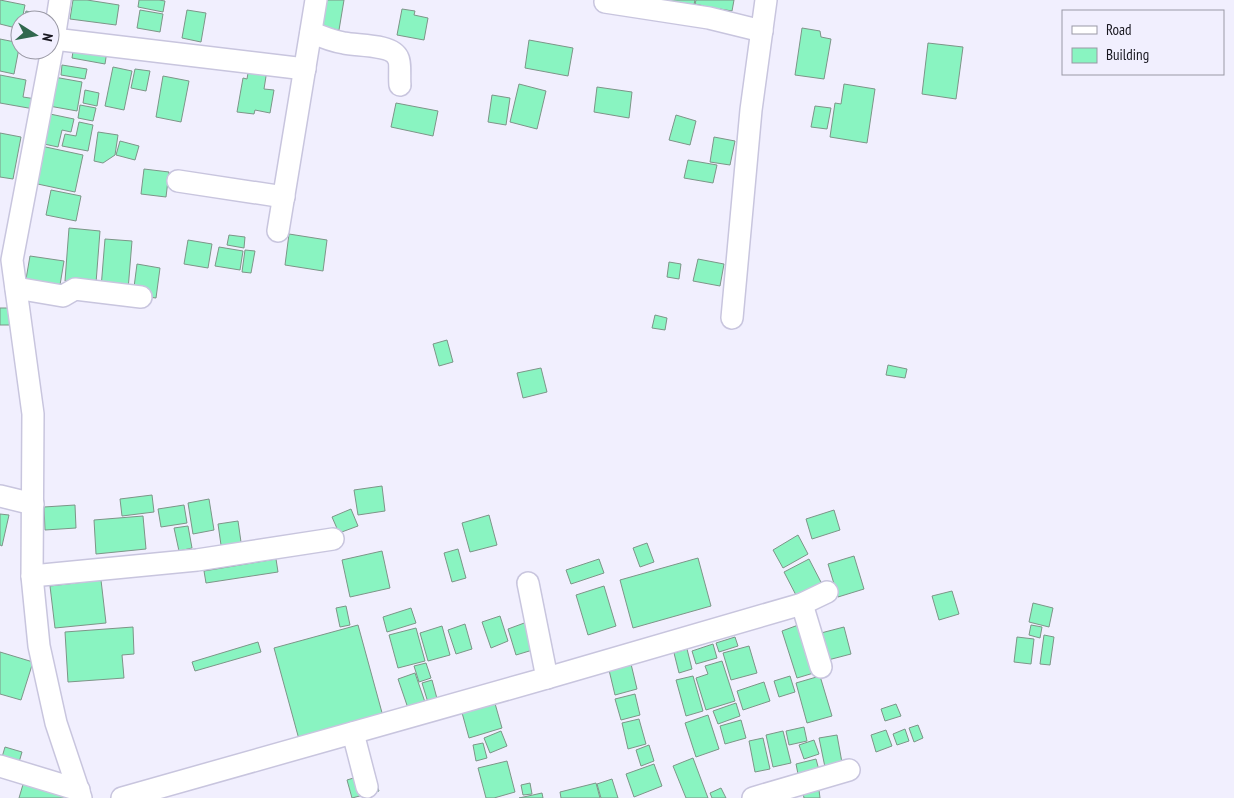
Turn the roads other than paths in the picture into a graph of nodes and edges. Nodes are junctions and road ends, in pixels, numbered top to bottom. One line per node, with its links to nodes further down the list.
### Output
1 (316, 0): 5 (street)
2 (766, 0): 4 (street)
3 (605, 2): 4 (street)
4 (762, 31): 15 (street)
5 (311, 32): 8 (street); 9 (street)
6 (60, 40): 8 (street)
7 (50, 60): 13 (street)
8 (305, 69): 11 (street)
9 (400, 85)
10 (178, 181): 11 (street)
11 (284, 197): 12 (street)
12 (278, 231)
13 (16, 288): 14 (street); 17 (street)
14 (141, 297)
15 (732, 318)
16 (0, 496): 17 (street)
17 (33, 504): 19 (street)
18 (333, 540): 19 (street)
19 (32, 576): 29 (street)
20 (528, 583): 24 (street)
21 (827, 592): 22 (street)
22 (802, 604): 23 (street); 24 (street)
23 (821, 667)
24 (547, 678): 25 (street)
25 (353, 733): 28 (street); 30 (street)
26 (0, 766): 29 (street)
27 (848, 770): 31 (street)
28 (367, 787)
29 (80, 794)
30 (122, 798)
31 (753, 798)

